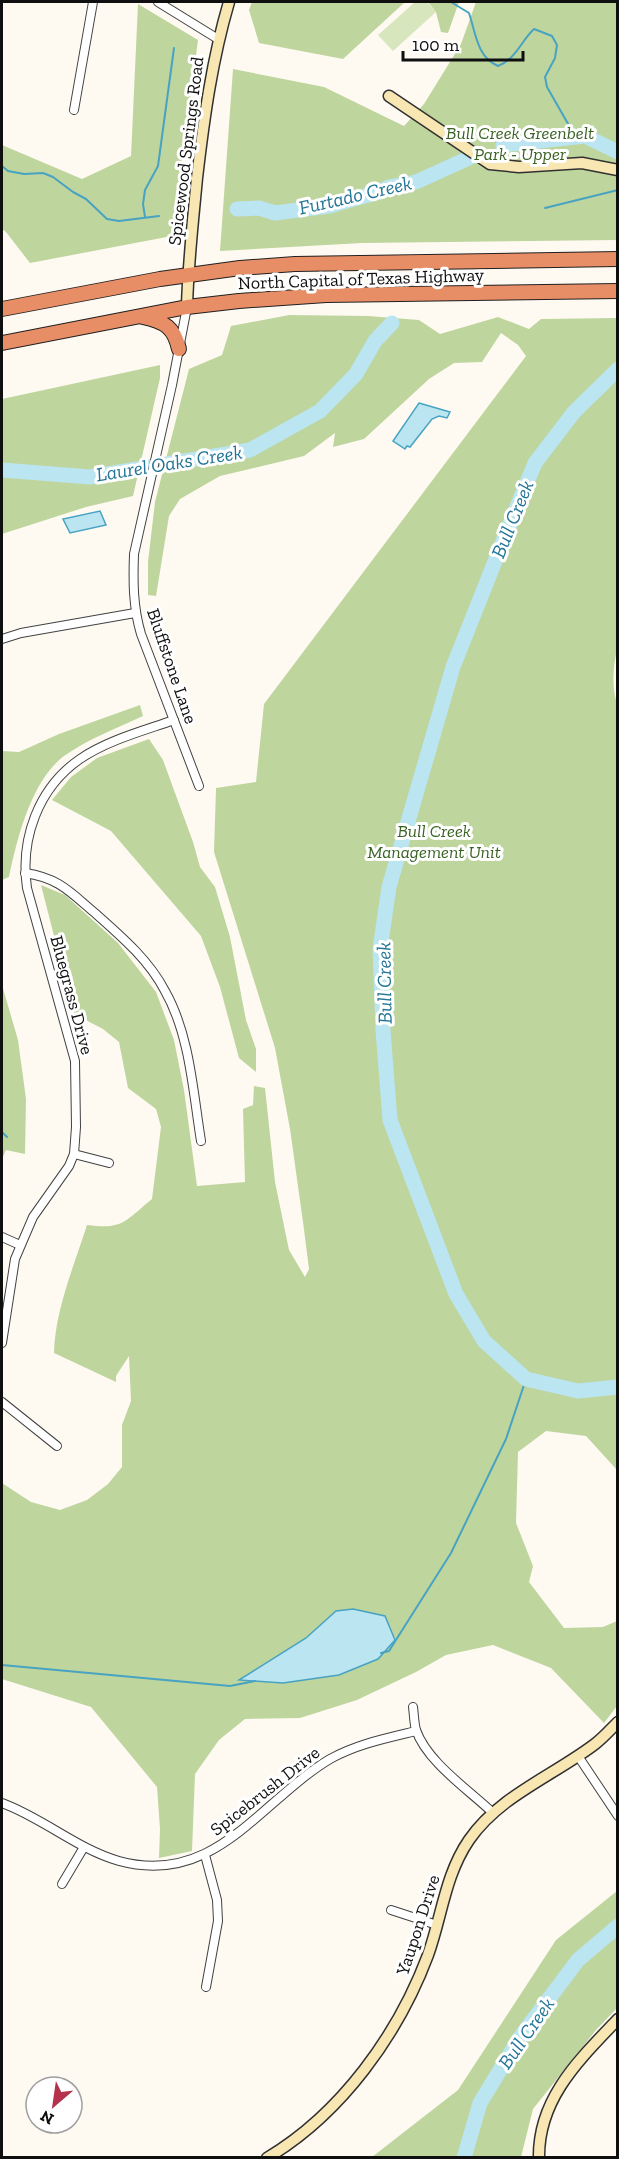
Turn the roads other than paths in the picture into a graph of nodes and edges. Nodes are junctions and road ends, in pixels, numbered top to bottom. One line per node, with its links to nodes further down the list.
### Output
1 (93, 2): 6 (street)
2 (158, 2): 4 (street)
3 (229, 2): 4 (street, Spicewood Springs Road)
4 (218, 39): 9 (street, Spicewood Springs Road)
5 (389, 96): 7 (street)
6 (74, 110)
7 (618, 170)
8 (618, 259): 9 (highway, North Capital of Texas Highway)
9 (188, 274): 11 (street, Spicewood Springs Road); 12 (highway, North Capital of Texas Highway)
10 (618, 291): 11 (highway, North Capital of Texas Highway)
11 (187, 307): 13 (highway, North Capital of Texas Highway); 15 (street, Bluffstone Lane)
12 (2, 309)
13 (138, 316): 14 (highway, North Capital of Texas Highway); 15 (highway)
14 (2, 343)
15 (179, 349): 16 (street, Bluffstone Lane)
16 (135, 613): 17 (street); 18 (street, Bluffstone Lane)
17 (2, 639)
18 (174, 720): 19 (street, Bluffstone Lane); 20 (street, Bluegrass Drive)
19 (200, 786)
20 (25, 873): 21 (street); 22 (street, Bluegrass Drive)
21 (201, 1142)
22 (74, 1154): 23 (street); 25 (street, Bluegrass Drive)
23 (109, 1163)
24 (2, 1237): 25 (street)
25 (20, 1245): 26 (street, Bluegrass Drive)
26 (2, 1343)
27 (2, 1402): 28 (street)
28 (57, 1446)
29 (413, 1707): 31 (street)
30 (618, 1722): 32 (street, Yaupon Drive)
31 (416, 1731): 34 (street); 37 (street, Spicebrush Drive)
32 (578, 1756): 34 (street, Yaupon Drive); 35 (street)
33 (2, 1803): 36 (street, Spicebrush Drive)
34 (493, 1813): 40 (street, Yaupon Drive)
35 (618, 1816)
36 (84, 1847): 37 (street, Spicebrush Drive); 38 (street)
37 (205, 1855): 41 (street)
38 (62, 1884)
39 (391, 1910): 40 (street)
40 (437, 1925): 43 (street, Yaupon Drive)
41 (206, 1987)
42 (618, 2019): 44 (street)
43 (267, 2157)
44 (539, 2157)

